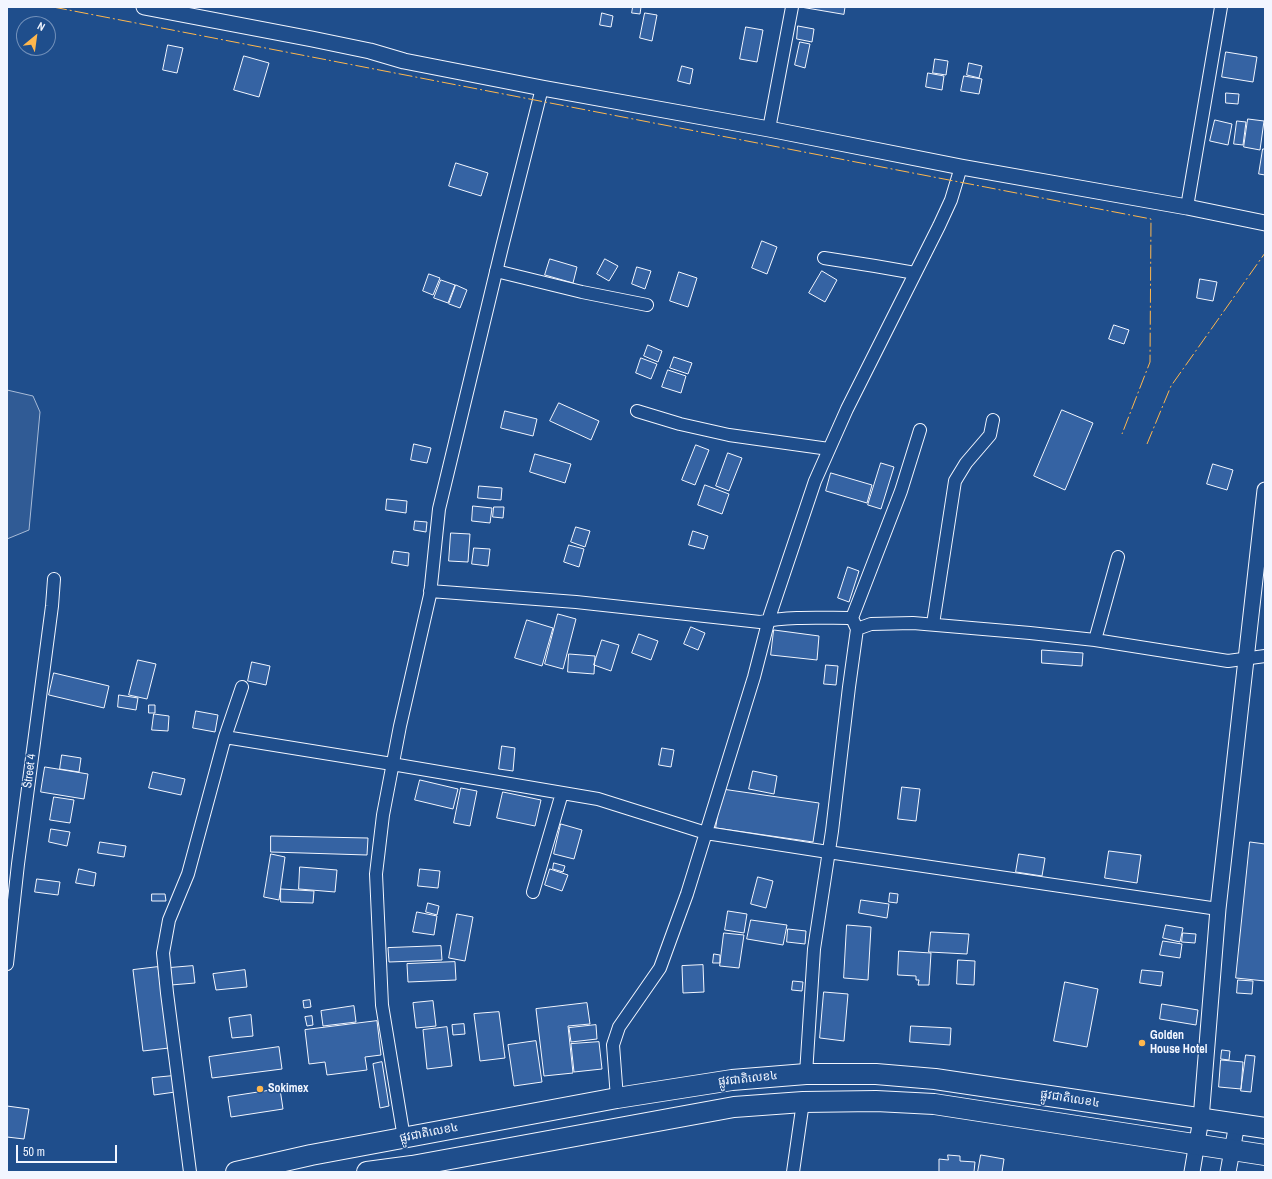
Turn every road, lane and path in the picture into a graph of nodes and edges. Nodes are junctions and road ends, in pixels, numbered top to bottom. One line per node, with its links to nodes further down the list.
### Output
1 (144, 7): 4 (street)
2 (792, 7): 5 (street)
3 (1221, 7): 7 (street)
4 (542, 88): 5 (street); 10 (street)
5 (769, 129): 6 (street)
6 (960, 167): 7 (street); 11 (street)
7 (1187, 207): 8 (street)
8 (1265, 223)
9 (824, 258): 11 (street)
10 (496, 271): 12 (street); 20 (street)
11 (915, 273): 16 (street)
12 (647, 305)
13 (637, 411): 16 (street)
14 (993, 420): 23 (street)
15 (920, 430): 22 (street)
16 (829, 449): 21 (street)
17 (1265, 490): 26 (street)
18 (1118, 557): 24 (street)
19 (54, 579): 35 (street, S̄treet 4)
20 (430, 591): 21 (street); 29 (street)
21 (768, 621): 22 (street); 31 (street)
22 (855, 624): 23 (street); 32 (street)
23 (933, 624): 24 (street)
24 (1095, 640): 26 (street)
25 (1265, 656): 26 (street)
26 (1246, 659): 34 (street)
27 (242, 687): 28 (street)
28 (225, 737): 29 (street); 47 (street)
29 (392, 764): 30 (street); 42 (street)
30 (562, 793): 31 (street); 33 (street)
31 (706, 833): 32 (street); 37 (street)
32 (828, 852): 34 (street); 36 (street)
33 (533, 892)
34 (1218, 909): 39 (street)
35 (7, 964)
36 (806, 1074): 37 (highway, ផ្លូវជាតិលេខ៤); 39 (highway, ផ្លូវជាតិលេខ៤)
37 (617, 1098): 42 (highway, ផ្លូវជាតិលេខ៤)
38 (803, 1102): 43 (highway); 46 (highway); 50 (street)
39 (1201, 1119): 40 (highway, ផ្លូវជាតិលេខ៤); 43 (street)
40 (1237, 1124): 41 (highway, ផ្លូវជាតិលេខ៤); 44 (street)
41 (1265, 1128)
42 (404, 1138): 48 (highway, ផ្លូវជាតិលេខ៤)
43 (1197, 1144): 44 (highway); 51 (street)
44 (1233, 1150): 45 (highway); 52 (street)
45 (1265, 1155)
46 (413, 1169): 49 (highway)
47 (190, 1172)
48 (236, 1172)
49 (367, 1172)
50 (793, 1172)
51 (1192, 1172)
52 (1228, 1172)

